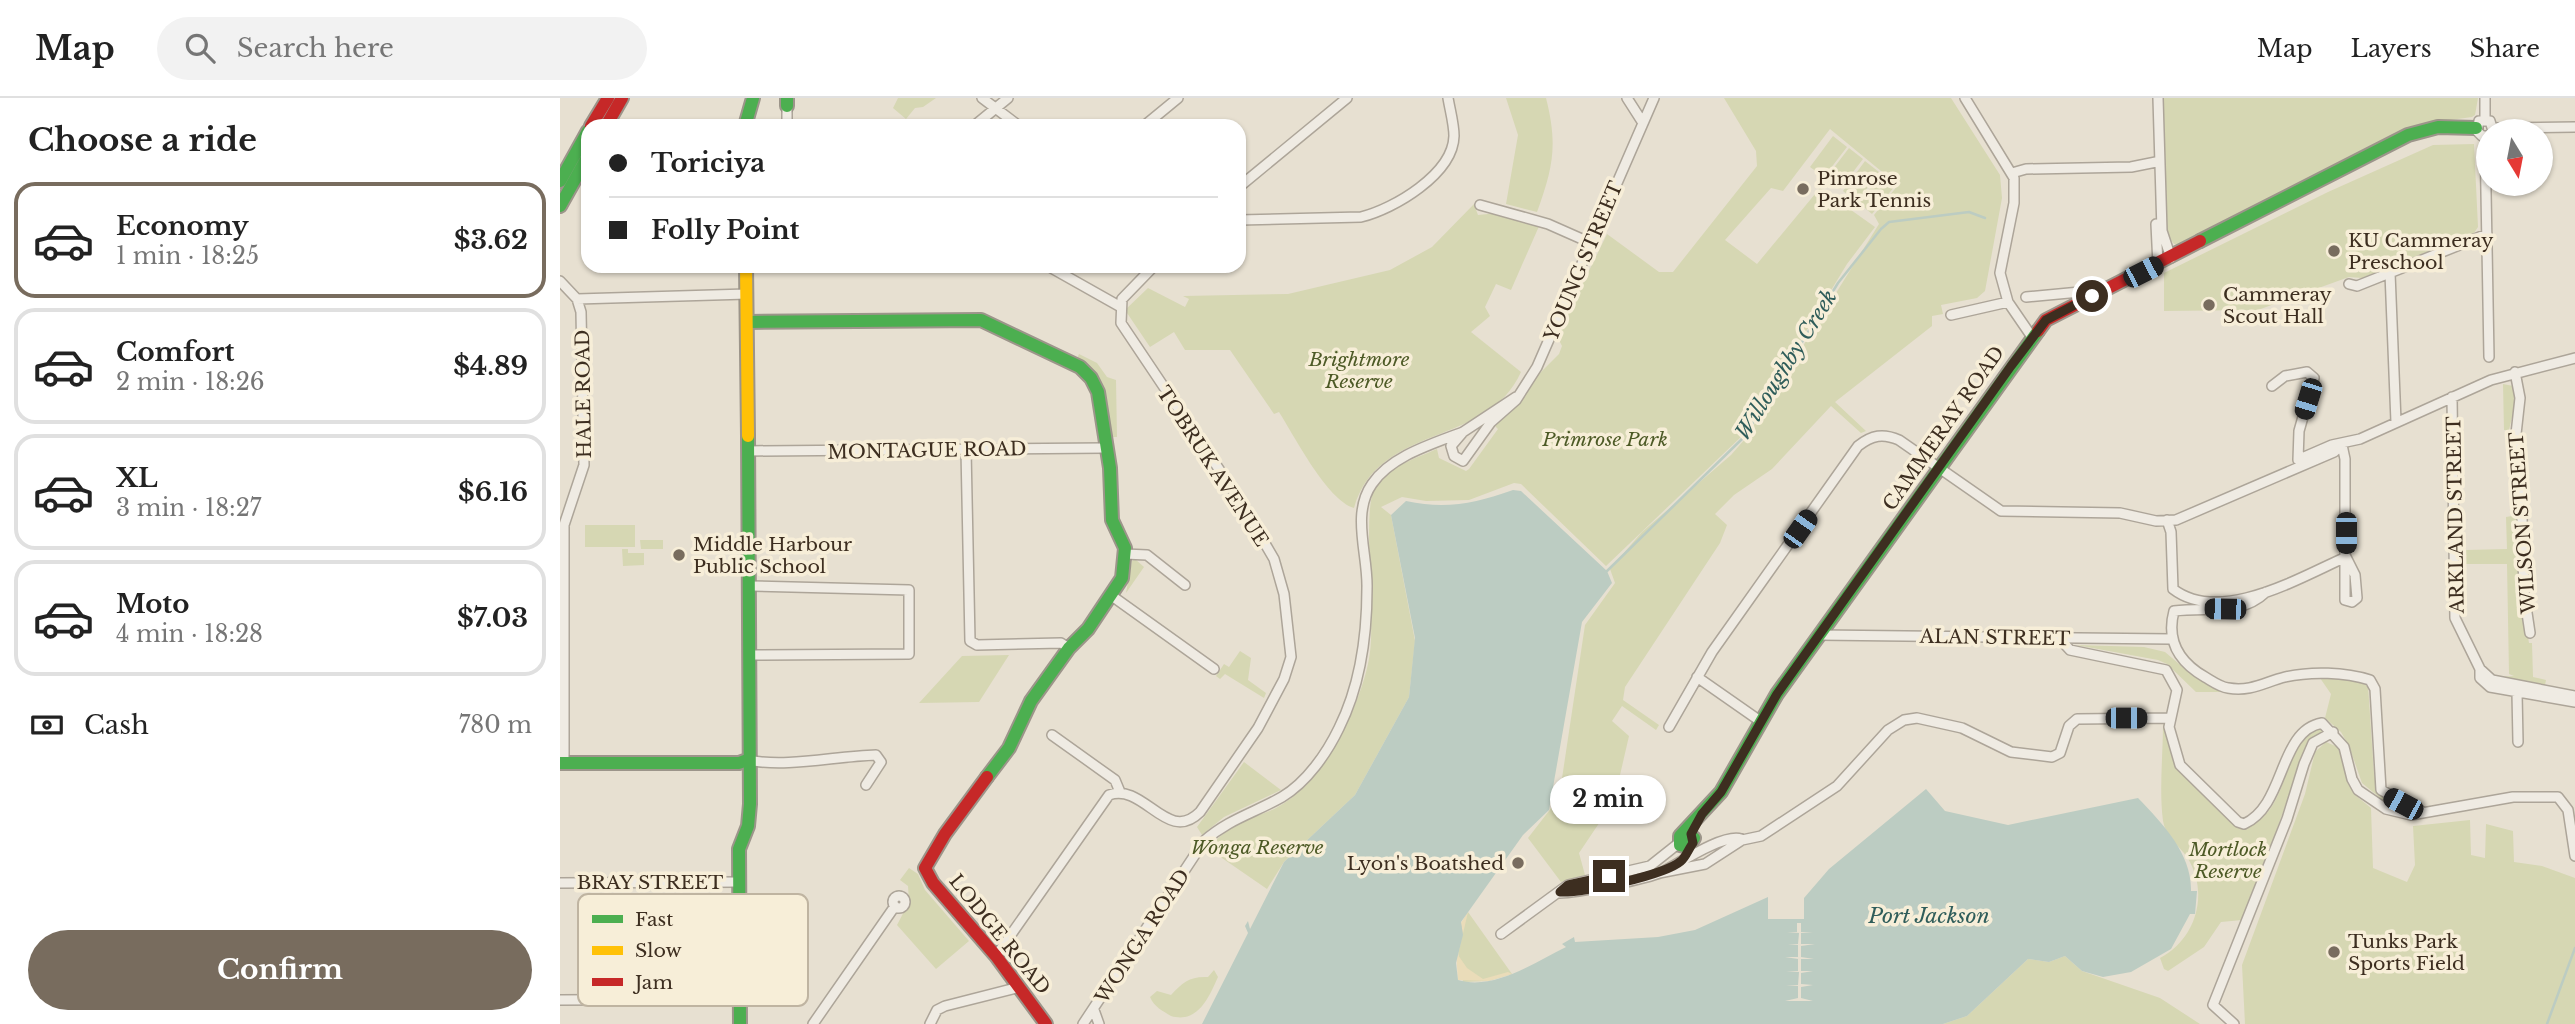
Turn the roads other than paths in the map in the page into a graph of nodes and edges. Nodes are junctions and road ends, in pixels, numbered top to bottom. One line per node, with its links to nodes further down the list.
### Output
1 (608, 98): 16 (main road)
2 (622, 98): 17 (main road)
3 (746, 98): 18 (main road)
4 (753, 98): 19 (main road)
5 (982, 98): 15 (street)
6 (1008, 98): 15 (street)
7 (1178, 98): 22 (street)
8 (1347, 98): 34 (street)
9 (1448, 98): 38 (street)
10 (1627, 98): 24 (street)
11 (1654, 98): 24 (street, YOUNG STREET)
12 (1965, 98): 32 (street)
13 (2158, 98): 26 (street)
14 (2485, 98): 23 (street)
15 (995, 108): 20 (street); 21 (street)
16 (595, 119)
17 (610, 119)
18 (744, 119)
19 (746, 119)
20 (982, 119)
21 (1010, 119)
22 (1152, 119)
23 (2486, 119)
24 (1643, 123): 40 (street, YOUNG STREET)
25 (2575, 127): 27 (street)
26 (2158, 128): 30 (street); 41 (street)
27 (2553, 128)
28 (2476, 129): 41 (main road, CAMMERAY ROAD)
29 (581, 144): 33 (main road)
30 (2156, 162): 32 (street); 42 (street)
31 (581, 168): 36 (main road)
32 (2012, 173): 53 (street)
33 (560, 181)
34 (1246, 181)
35 (2487, 196): 39 (street)
36 (560, 205)
37 (1480, 205): 40 (street)
38 (1246, 220)
39 (2487, 234): 46 (street); 58 (street)
40 (1591, 243): 62 (street, YOUNG STREET)
41 (2171, 258): 42 (main road, CAMMERAY ROAD)
42 (2158, 265): 51 (main road, CAMMERAY ROAD)
43 (746, 273): 49 (main road)
44 (1061, 273): 54 (street)
45 (1148, 273): 54 (street)
46 (2390, 273): 48 (street); 64 (street)
47 (560, 281): 52 (street)
48 (2349, 284)
49 (747, 294): 52 (street); 56 (main road)
50 (2026, 297): 51 (street)
51 (2075, 297): 57 (main road, CAMMERAY ROAD)
52 (577, 299): 97 (street, HALE ROAD)
53 (2008, 302): 55 (street); 57 (street)
54 (1120, 305): 99 (street, TOBRUK AVENUE)
55 (1951, 315)
56 (747, 322): 67 (main road); 69 (main road)
57 (2032, 338): 71 (main road, CAMMERAY ROAD)
58 (2489, 357)
59 (2575, 358): 60 (street)
60 (2515, 372): 63 (street); 78 (street, WILSON STREET)
61 (2272, 386): 70 (street)
62 (1516, 397): 65 (street, YOUNG STREET); 65 (street, YOUNG STREET)
63 (2452, 397): 64 (street); 85 (street, ARKLAND STREET)
64 (2396, 422): 66 (street)
65 (1463, 432): 116 (street, WONGA ROAD)
66 (2342, 445): 70 (street); 72 (street); 76 (street)
67 (1105, 448): 68 (street, MONTAGUE ROAD); 73 (main road)
68 (966, 450): 69 (street, MONTAGUE ROAD); 82 (street)
69 (748, 451): 75 (main road)
70 (2298, 460): 72 (street)
71 (1939, 468): 72 (street); 79 (main road, CAMMERAY ROAD); 86 (street)
72 (2167, 520): 76 (street)
73 (1125, 554): 74 (street); 77 (main road)
74 (1185, 585)
75 (750, 586): 83 (main road); 83 (street)
76 (2266, 592): 81 (street)
77 (1112, 596): 82 (main road); 84 (street)
78 (2529, 633)
79 (1819, 635): 80 (street, ALAN STREET); 91 (main road, CAMMERAY ROAD)
80 (2059, 638): 81 (street, ALAN STREET); 90 (street)
81 (2171, 639): 100 (street)
82 (1069, 648): 111 (main road, LODGE ROAD)
83 (750, 655): 96 (main road)
84 (1214, 669)
85 (2480, 669): 87 (street); 88 (street)
86 (1697, 677): 91 (street); 92 (street)
87 (2517, 693): 89 (street); 95 (street)
88 (2575, 696)
89 (2575, 702)
90 (2170, 718): 93 (street); 101 (street)
91 (1760, 721): 102 (main road, CAMMERAY ROAD)
92 (1670, 727)
93 (2333, 732): 100 (street); 123 (street)
94 (1052, 735): 99 (street)
95 (2518, 742)
96 (747, 760): 97 (main road); 98 (street); 106 (main road)
97 (562, 763)
98 (866, 785)
99 (1120, 792): 111 (street)
100 (2421, 811): 103 (street)
101 (1742, 839): 102 (street); 104 (street)
102 (1688, 846): 104 (street); 107 (street)
103 (2575, 856)
104 (1659, 873): 107 (street)
105 (560, 883): 106 (street, BRAY STREET)
106 (739, 883): 108 (main road)
107 (1560, 892): 110 (street)
108 (739, 894)
109 (895, 906): 118 (street)
110 (1501, 934)
111 (996, 956): 112 (main road, LODGE ROAD)
112 (1020, 987): 119 (street); 120 (main road, LODGE ROAD)
113 (560, 1000): 114 (street)
114 (578, 1000)
115 (740, 1006): 117 (main road)
116 (1094, 1010): 121 (street, WONGA ROAD); 122 (street)
117 (740, 1024)
118 (813, 1024)
119 (930, 1024)
120 (1046, 1024)
121 (1083, 1024)
122 (1099, 1024)
123 (2234, 1024)

